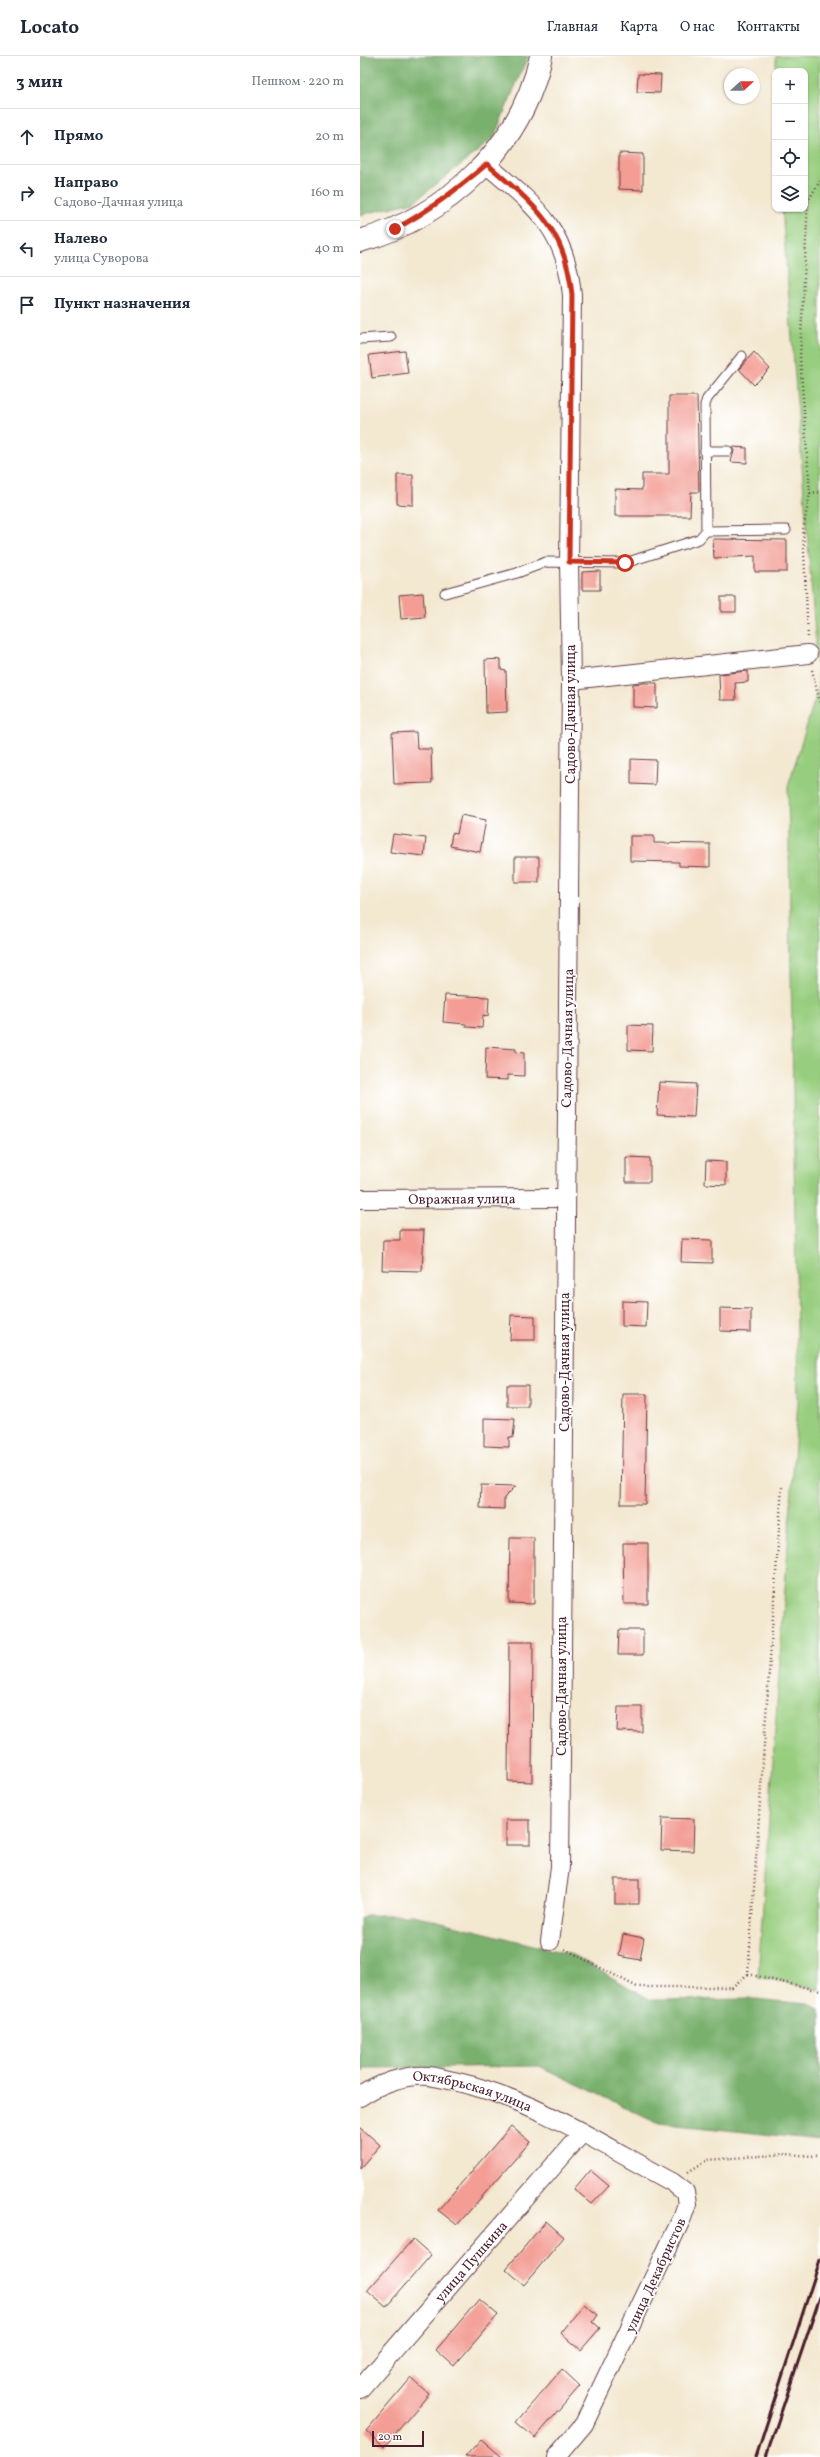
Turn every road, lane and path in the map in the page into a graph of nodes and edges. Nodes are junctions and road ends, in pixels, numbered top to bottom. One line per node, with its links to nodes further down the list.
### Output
1 (541, 56): 2 (main road)
2 (487, 164): 4 (main road); 14 (street, Садово-Дачная улица)
3 (820, 181): 11 (path)
4 (360, 242)
5 (391, 337): 6 (lane)
6 (360, 339)
7 (742, 356): 8 (lane)
8 (705, 451): 9 (lane); 13 (lane)
9 (728, 451)
10 (820, 492): 11 (path)
11 (810, 493): 16 (path)
12 (786, 530): 13 (lane)
13 (706, 531): 14 (lane)
14 (569, 562): 15 (lane); 17 (street, Садово-Дачная улица)
15 (445, 593)
16 (808, 654): 17 (street); 18 (path)
17 (572, 680): 20 (street, Садово-Дачная улица)
18 (820, 704)
19 (360, 1198): 20 (street, Овражная улица)
20 (565, 1198): 22 (street, Садово-Дачная улица)
21 (782, 1487): 23 (path)
22 (550, 1941): 23 (path)
23 (748, 1974): 24 (path)
24 (820, 1991)
25 (360, 2098): 26 (street, Октябрьская улица)
26 (582, 2133): 28 (street, улица Декабристов); 29 (street, улица Пушкина)
27 (820, 2154): 28 (path)
28 (672, 2182): 30 (street, улица Декабристов)
29 (360, 2389)
30 (556, 2457)

